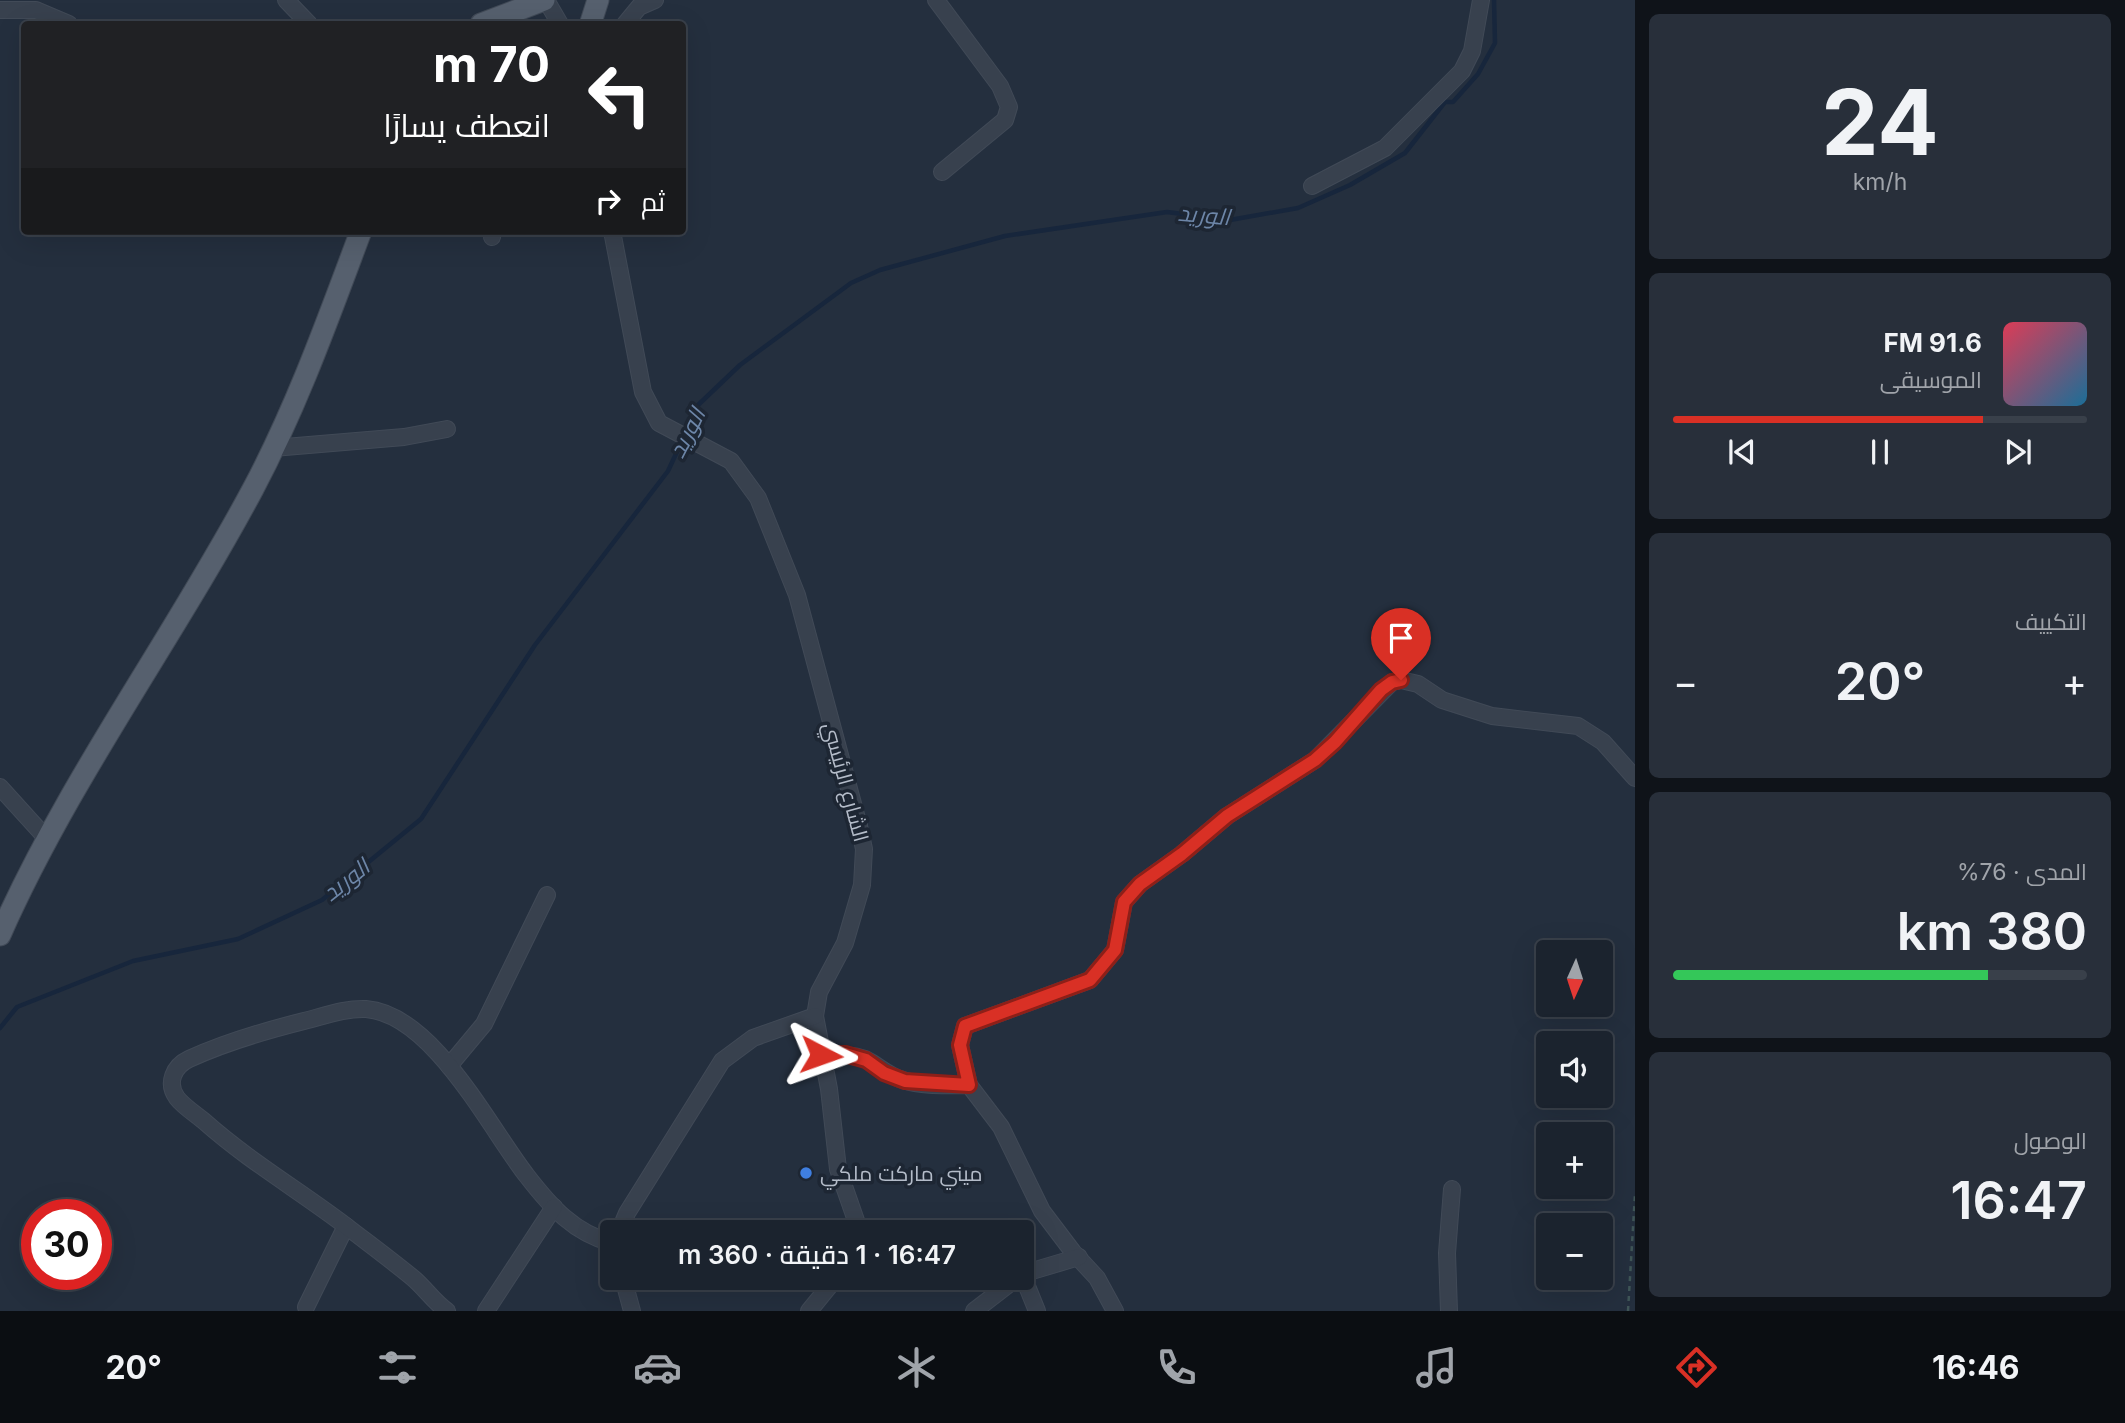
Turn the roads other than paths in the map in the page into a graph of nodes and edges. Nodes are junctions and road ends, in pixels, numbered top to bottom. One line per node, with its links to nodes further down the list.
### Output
1 (286, 0): 10 (street)
2 (545, 0): 11 (main road); 12 (street)
3 (586, 0): 13 (street)
4 (598, 0): 14 (main road)
5 (655, 0): 15 (street)
6 (936, 0): 16 (street)
7 (1481, 0): 17 (street)
8 (0, 10): 9 (street)
9 (62, 21)
10 (306, 21)
11 (489, 21)
12 (558, 21)
13 (591, 21)
14 (592, 21)
15 (627, 21)
16 (942, 172)
17 (1312, 186)
18 (360, 235): 21 (main road)
19 (613, 235): 27 (street, الشارع الرئيسي)
20 (447, 429): 21 (street)
21 (273, 448): 24 (main road)
22 (1635, 778): 30 (street)
23 (0, 787): 24 (street)
24 (48, 840): 26 (main road)
25 (547, 895): 29 (street)
26 (0, 935)
27 (815, 1016): 28 (street, الشارع الرئيسي); 33 (street)
28 (821, 1055): 30 (street); 34 (street, الشارع الرئيسي)
29 (449, 1066): 32 (street); 35 (street)
30 (969, 1085): 37 (street)
31 (1452, 1189): 51 (street)
32 (554, 1207): 36 (street); 45 (street)
33 (624, 1220)
34 (856, 1220)
35 (346, 1226): 43 (street); 44 (street)
36 (600, 1238)
37 (1079, 1258): 38 (street); 50 (street)
38 (1034, 1271)
39 (626, 1290): 46 (street)
40 (826, 1290): 47 (street)
41 (1001, 1290): 48 (street)
42 (1028, 1290): 49 (street)
43 (306, 1307)
44 (447, 1311)
45 (486, 1311)
46 (632, 1311)
47 (809, 1311)
48 (974, 1311)
49 (1037, 1311)
50 (1115, 1311)
51 (1449, 1311)

